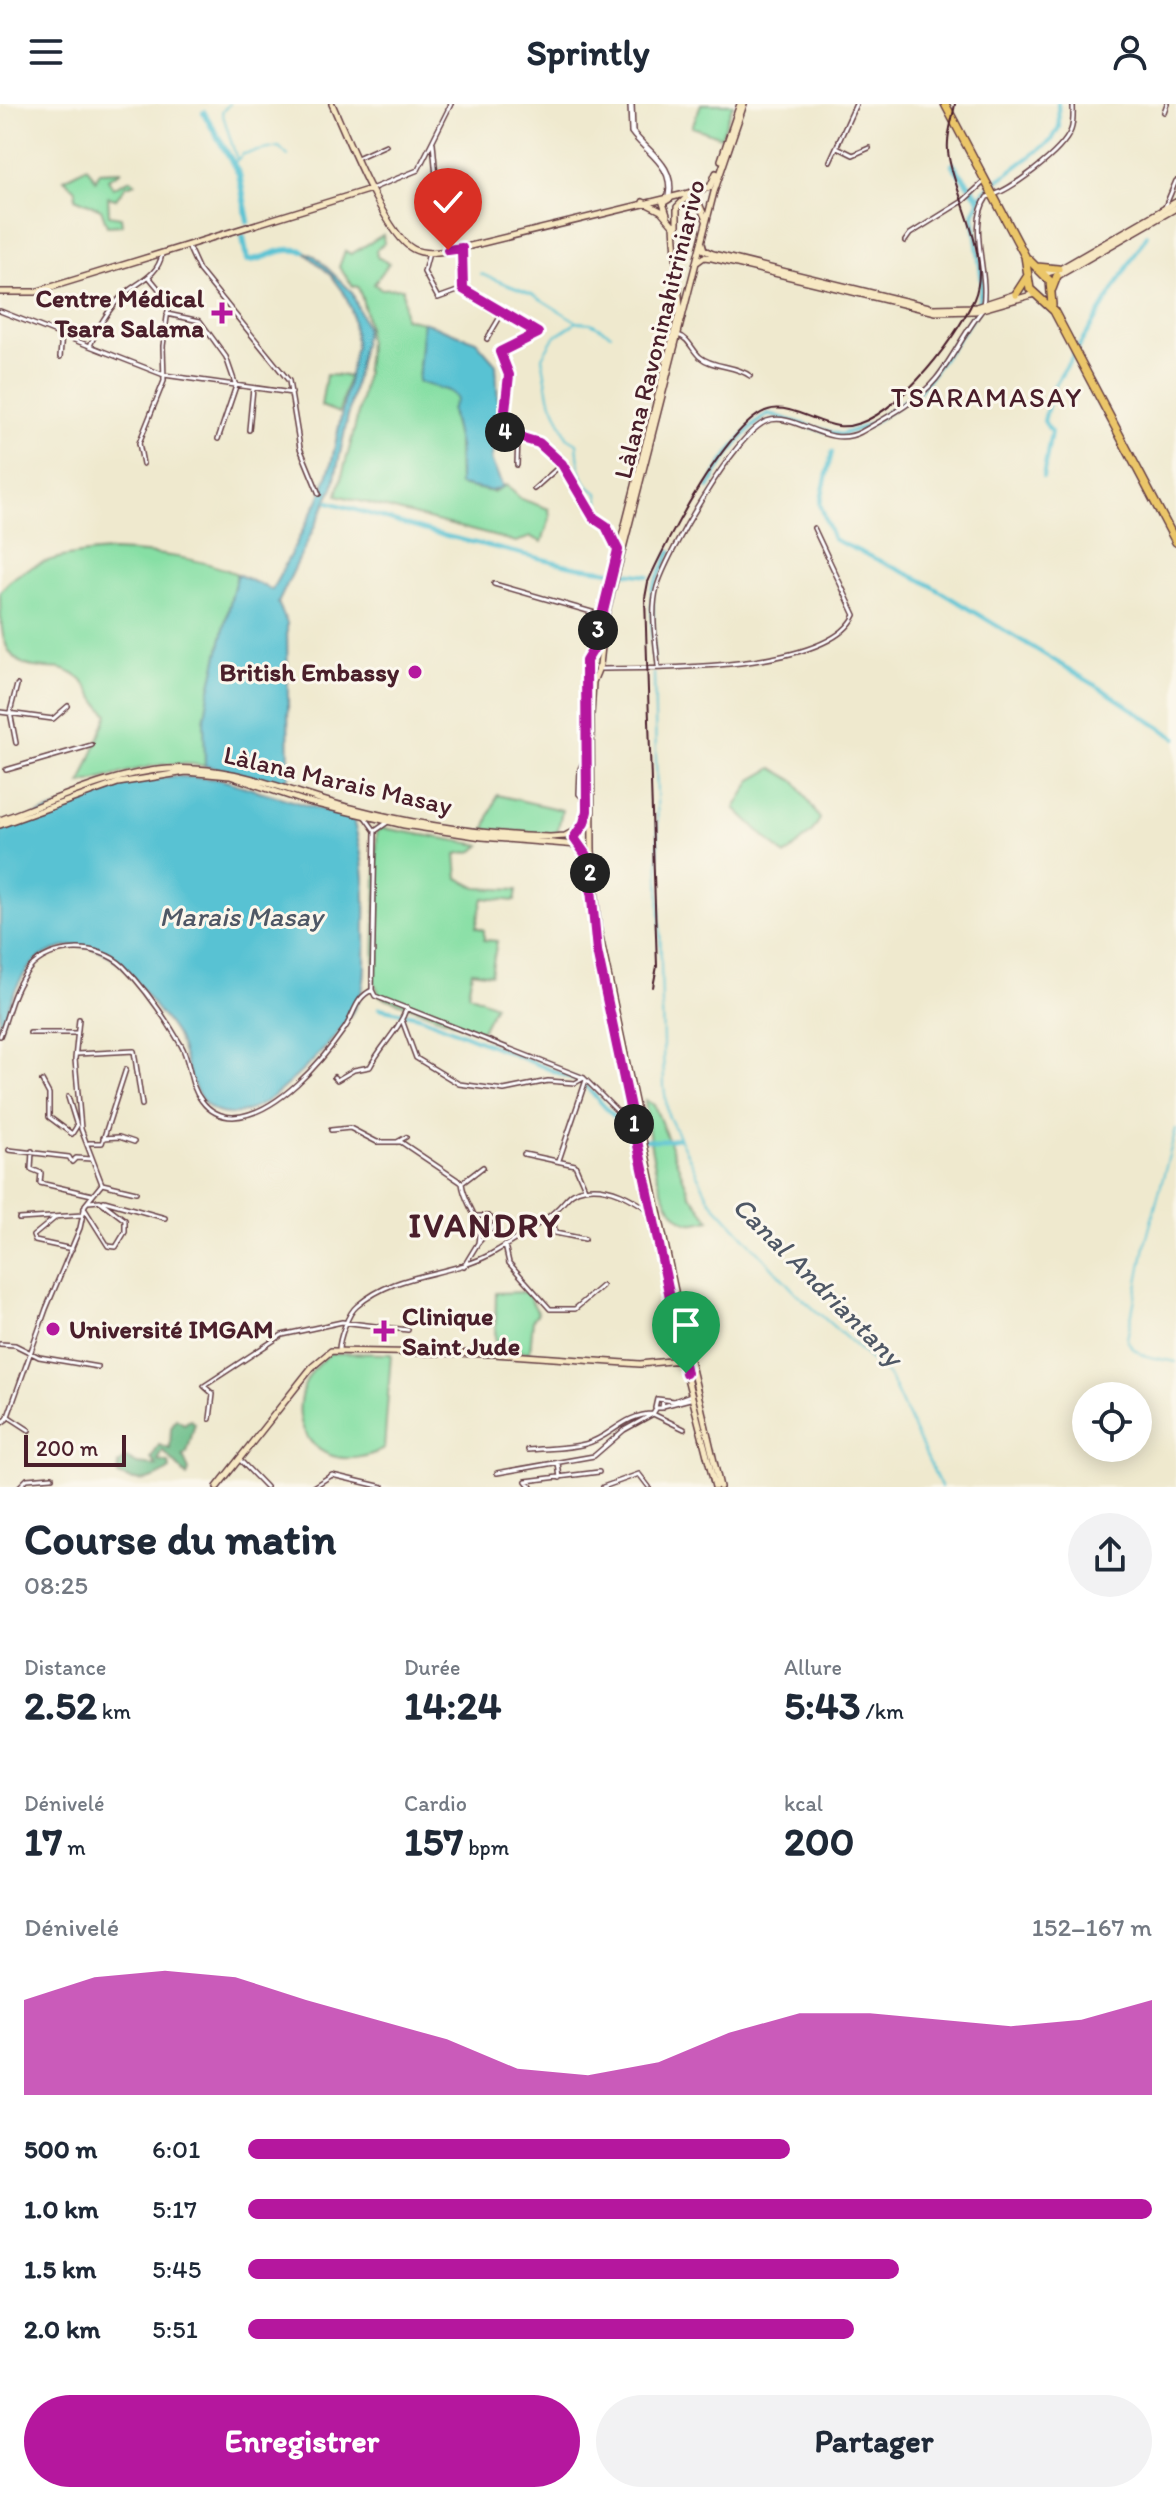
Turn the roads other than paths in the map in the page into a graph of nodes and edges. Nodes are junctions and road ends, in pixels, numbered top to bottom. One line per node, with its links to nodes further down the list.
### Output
1 (332, 104): 14 (main road)
2 (451, 104): 10 (street)
3 (631, 104): 18 (street)
4 (742, 104): 22 (main road, Làlana Ravoninahitriniarivo); 27 (main road, Làlana Ravoninahitriniarivo)
5 (856, 104): 12 (street)
6 (945, 104): 19 (main road)
7 (1073, 104): 19 (street)
8 (1167, 104): 9 (street)
9 (1164, 112)
10 (433, 143): 20 (street); 37 (street)
11 (386, 145): 14 (street)
12 (837, 147): 13 (street); 15 (street)
13 (869, 148)
14 (357, 158): 16 (main road)
15 (830, 161)
16 (366, 176): 20 (main road); 21 (main road)
17 (1176, 181): 29 (street)
18 (671, 187): 23 (street); 24 (street)
19 (989, 188): 34 (street); 41 (main road); 56 (street)
20 (371, 189): 21 (main road); 38 (main road)
21 (361, 191): 35 (main road)
22 (694, 191): 23 (main road); 27 (main road); 30 (main road, Làlana Ravoninahitriniarivo)
23 (679, 194): 24 (main road)
24 (668, 196): 25 (main road); 30 (main road)
25 (643, 202): 30 (main road); 36 (main road)
26 (1176, 202): 29 (main road)
27 (710, 206): 31 (main road, Làlana Ravoninahitriniarivo)
28 (1176, 208): 44 (main road)
29 (1164, 209): 44 (main road)
30 (665, 213): 32 (main road)
31 (706, 221): 32 (main road); 33 (main road, Làlana Ravoninahitriniarivo)
32 (676, 232): 42 (main road)
33 (702, 238): 40 (main road, Làlana Ravoninahitriniarivo); 57 (main road)
34 (905, 241)
35 (186, 246): 39 (main road); 70 (street)
36 (462, 248): 37 (main road); 50 (street)
37 (448, 250): 38 (main road)
38 (429, 253): 50 (street)
39 (162, 254): 46 (street); 52 (main road)
40 (695, 264): 43 (main road, Làlana Ravoninahitriniarivo); 57 (main road)
41 (1031, 266): 44 (main road); 45 (main road); 47 (main road); 54 (main road)
42 (679, 273): 43 (main road); 48 (main road)
43 (693, 273): 51 (main road, Làlana Ravoninahitriniarivo)
44 (1058, 273): 45 (main road); 49 (main road); 55 (main road)
45 (1042, 274): 47 (main road); 49 (main road)
46 (149, 277): 60 (street); 64 (street)
47 (1030, 280): 53 (main road); 54 (main road)
48 (680, 287): 51 (main road); 62 (main road)
49 (1050, 288): 53 (main road); 55 (main road)
50 (463, 289): 59 (street)
51 (688, 291): 62 (main road, Làlana Ravoninahitriniarivo)
52 (0, 292)
53 (1037, 295): 54 (main road); 55 (main road)
54 (1017, 296): 55 (main road); 56 (main road)
55 (1049, 301): 80 (main road)
56 (982, 307): 57 (main road); 87 (street)
57 (966, 310)
58 (0, 311): 61 (street)
59 (503, 312): 63 (street); 72 (street)
60 (167, 314): 66 (street); 68 (street)
61 (62, 334): 64 (street); 65 (street)
62 (676, 334): 67 (street); 81 (main road); 82 (main road, Làlana Ravoninahitriniarivo)
63 (487, 339)
64 (90, 346): 66 (street)
65 (60, 357)
66 (164, 375): 68 (street); 74 (street)
67 (750, 376)
68 (236, 386): 69 (street); 73 (street)
69 (253, 388): 70 (street); 71 (street)
70 (292, 393): 78 (street)
71 (249, 430)
72 (518, 436): 75 (street); 76 (street)
73 (218, 439)
74 (143, 464)
75 (562, 464): 77 (street); 81 (street)
76 (517, 465)
77 (534, 489)
78 (319, 494)
79 (814, 528): 87 (street)
80 (1176, 542)
81 (618, 550): 82 (main road)
82 (615, 572): 84 (main road, Làlana Ravoninahitriniarivo); 86 (main road, Làlana Ravoninahitriniarivo)
83 (494, 584): 84 (street)
84 (602, 615): 85 (main road, Làlana Ravoninahitriniarivo)
85 (590, 656): 86 (main road); 88 (main road, Làlana Ravoninahitriniarivo)
86 (599, 659): 89 (street); 90 (main road, Làlana Ravoninahitriniarivo)
87 (658, 666): 89 (street)
88 (587, 667): 90 (main road); 102 (main road, Làlana Ravoninahitriniarivo)
89 (614, 668): 90 (street)
90 (597, 669): 104 (main road, Làlana Ravoninahitriniarivo)
91 (17, 685): 94 (street)
92 (68, 706): 94 (street)
93 (0, 712): 94 (street)
94 (10, 712): 95 (street)
95 (16, 743)
96 (92, 745): 97 (street)
97 (6, 770)
98 (259, 783): 99 (main road, Làlana Marais Masay); 101 (main road, Làlana Marais Masay); 102 (main road, Làlana Marais Masay)
99 (365, 817): 100 (main road, Làlana Marais Masay); 103 (street)
100 (388, 821): 103 (street); 106 (main road, Làlana Marais Masay)
101 (0, 823)
102 (578, 830): 104 (main road); 106 (main road, Làlana Ravoninahitriniarivo)
103 (375, 831): 107 (street)
104 (591, 831): 105 (main road, Làlana Ravoninahitriniarivo)
105 (592, 842): 106 (main road); 121 (main road, Làlana Ravoninahitriniarivo)
106 (579, 846): 121 (main road, Làlana Ravoninahitriniarivo)
107 (372, 990): 108 (street); 113 (street)
108 (406, 1008): 109 (street); 117 (street)
109 (403, 1018): 116 (street); 117 (street)
110 (79, 1019): 112 (street)
111 (30, 1033): 112 (street)
112 (76, 1033): 114 (street)
113 (0, 1036)
114 (77, 1054): 120 (street); 122 (street)
115 (126, 1069): 125 (street)
116 (334, 1077)
117 (584, 1080): 121 (street); 134 (street)
118 (42, 1081): 122 (street)
119 (68, 1097): 122 (street)
120 (142, 1105)
121 (633, 1106): 129 (main road)
122 (79, 1128): 128 (street)
123 (331, 1130): 127 (street)
124 (406, 1137): 127 (street)
125 (103, 1138): 126 (street); 128 (street)
126 (134, 1142)
127 (397, 1142): 136 (street)
128 (89, 1143): 133 (street)
129 (641, 1145): 144 (main road); 163 (main road)
130 (9, 1150): 131 (street)
131 (32, 1151): 133 (street); 140 (street)
132 (524, 1154): 134 (street)
133 (92, 1159): 137 (street)
134 (559, 1160): 138 (street)
135 (483, 1167): 136 (street)
136 (462, 1183): 147 (street)
137 (102, 1184): 139 (street); 140 (street)
138 (585, 1188): 144 (street); 145 (street)
139 (136, 1192)
140 (92, 1195): 142 (street)
141 (100, 1201): 142 (street); 143 (street); 149 (street)
142 (86, 1202): 143 (street)
143 (84, 1208): 146 (street)
144 (652, 1212): 162 (main road)
145 (553, 1213): 151 (street); 153 (street)
146 (83, 1215): 148 (street); 154 (street)
147 (476, 1216): 152 (street); 152 (street)
148 (55, 1218): 150 (street); 154 (street)
149 (165, 1218)
150 (19, 1219)
151 (585, 1239)
152 (478, 1243): 155 (street)
153 (505, 1245): 155 (street); 156 (street)
154 (72, 1249): 161 (street)
155 (463, 1268): 157 (street)
156 (602, 1286)
157 (348, 1323): 158 (street); 160 (street); 171 (street)
158 (408, 1330)
159 (0, 1344): 161 (street)
160 (339, 1350): 162 (main road); 176 (main road)
161 (33, 1354): 164 (street); 170 (street)
162 (682, 1356): 163 (main road); 165 (main road)
163 (690, 1356): 190 (main road)
164 (98, 1367)
165 (691, 1397): 166 (street); 167 (street); 190 (main road)
166 (663, 1400): 167 (street); 168 (street)
167 (663, 1406): 168 (street)
168 (656, 1409): 169 (street)
169 (653, 1414): 173 (street); 175 (street); 177 (street)
170 (8, 1416): 172 (street); 174 (street)
171 (210, 1419)
172 (1, 1422)
173 (684, 1429)
174 (29, 1430)
175 (528, 1450)
176 (239, 1459): 183 (main road); 184 (street)
177 (558, 1463): 179 (street); 181 (street)
178 (599, 1472): 181 (street)
179 (497, 1473)
180 (52, 1477): 182 (street)
181 (560, 1478): 187 (street)
182 (19, 1487)
183 (217, 1487)
184 (266, 1487)
185 (313, 1487): 186 (street)
186 (383, 1487)
187 (531, 1487)
188 (603, 1487): 189 (street)
189 (649, 1487)
190 (718, 1487)

